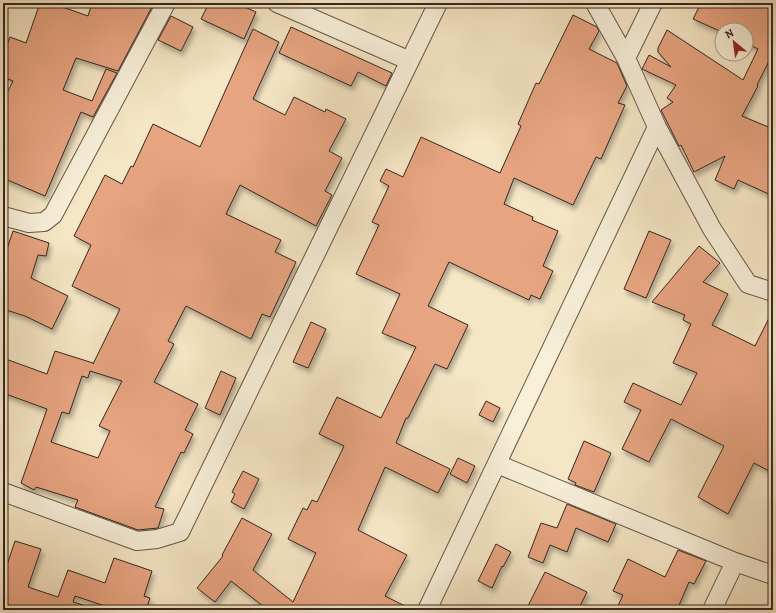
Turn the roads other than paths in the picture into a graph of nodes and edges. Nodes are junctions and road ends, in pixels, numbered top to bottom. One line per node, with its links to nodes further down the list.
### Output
1 (166, 3): 9 (street)
2 (277, 3): 7 (street)
3 (438, 3): 7 (street)
4 (595, 3): 6 (street)
5 (653, 3): 6 (street)
6 (626, 58): 8 (street)
7 (410, 61): 12 (street)
8 (657, 127): 10 (street); 11 (street)
9 (3, 216)
10 (773, 292)
11 (497, 464): 13 (street); 15 (street)
12 (3, 492)
13 (735, 562): 14 (street); 16 (street)
14 (773, 575)
15 (427, 610)
16 (712, 610)

